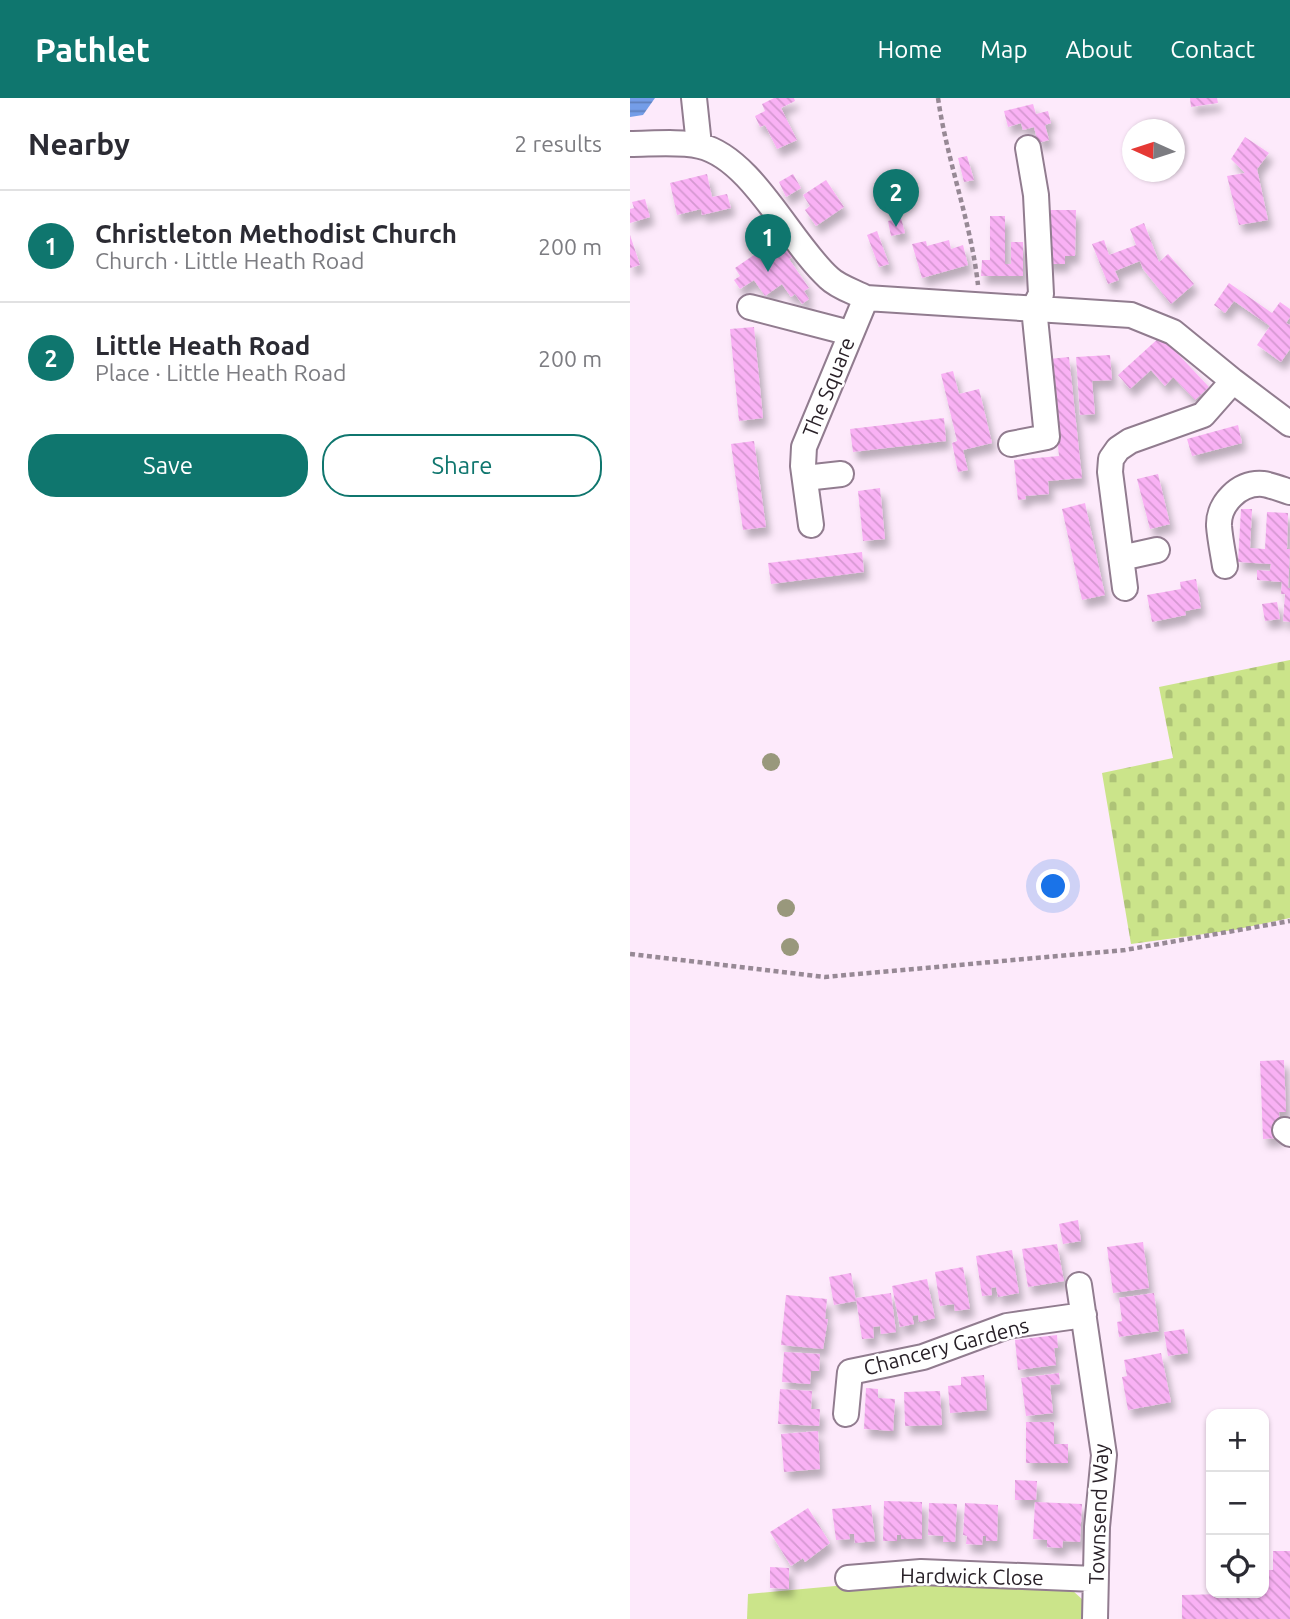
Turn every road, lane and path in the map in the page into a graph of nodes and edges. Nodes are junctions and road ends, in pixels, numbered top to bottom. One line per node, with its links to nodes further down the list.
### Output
1 (694, 98): 4 (street)
2 (938, 98): 7 (path)
3 (630, 144): 4 (street)
4 (699, 145): 6 (street)
5 (1028, 148): 9 (street)
6 (866, 298): 7 (street); 10 (street, The Square)
7 (980, 305): 9 (street)
8 (750, 307): 10 (street)
9 (1034, 308): 11 (street); 13 (street)
10 (850, 334): 15 (street, The Square)
11 (1233, 381): 12 (street); 19 (street)
12 (1290, 424)
13 (1011, 444)
14 (841, 474): 15 (street)
15 (804, 478): 17 (street, The Square)
16 (1290, 492): 20 (street)
17 (811, 525)
18 (1157, 550): 19 (street)
19 (1121, 558): 21 (street)
20 (1225, 566)
21 (1125, 588)
22 (1290, 921): 23 (path)
23 (630, 954)
24 (1079, 1286): 25 (street, Townsend Way)
25 (1084, 1315): 26 (street, Chancery Gardens); 28 (street, Townsend Way)
26 (846, 1414)
27 (848, 1578): 28 (street, Hardwick Close)
28 (1095, 1579): 29 (street, Townsend Way)
29 (1095, 1619)

